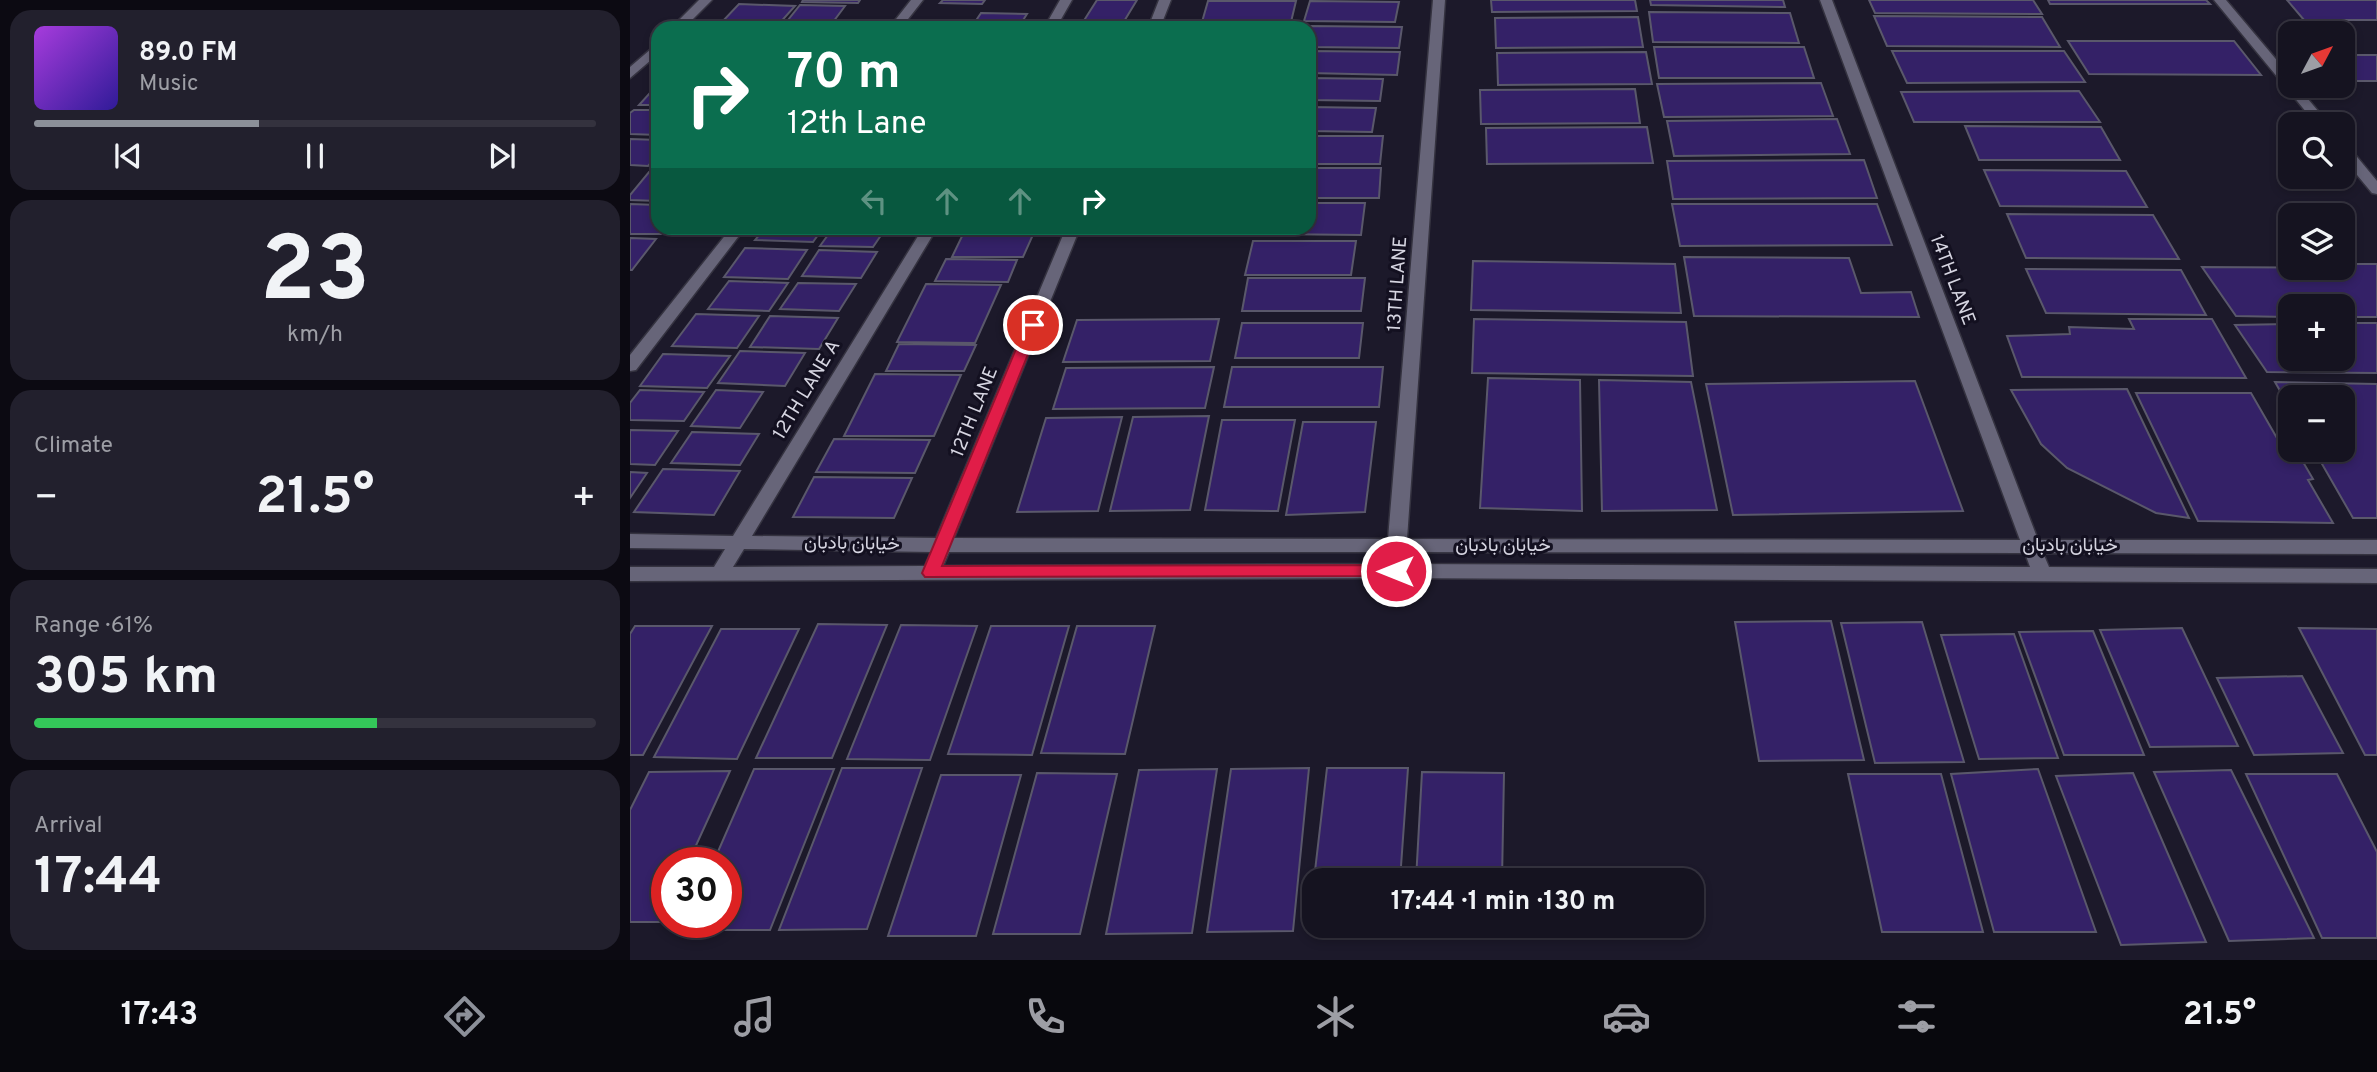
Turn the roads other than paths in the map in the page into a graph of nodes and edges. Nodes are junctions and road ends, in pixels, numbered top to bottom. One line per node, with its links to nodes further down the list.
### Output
1 (706, 0): 8 (street)
2 (917, 0): 9 (street)
3 (1066, 0): 10 (street)
4 (1165, 0): 11 (street)
5 (1439, 0): 28 (street, 13TH LANE)
6 (1826, 0): 27 (street, 14TH LANE)
7 (2220, 0): 14 (street)
8 (684, 21)
9 (900, 21)
10 (1054, 21)
11 (1157, 21)
12 (651, 52): 13 (street)
13 (636, 63): 15 (street)
14 (2278, 70)
15 (630, 74)
16 (2301, 98): 17 (street)
17 (2313, 112)
18 (2355, 163): 19 (street)
19 (2377, 190)
20 (733, 235): 23 (street)
21 (926, 235): 25 (street, 12TH LANE A)
22 (1070, 235): 26 (street, 12TH LANE)
23 (630, 366)
24 (630, 541): 25 (street, خیابان بادبان)
25 (739, 543): 26 (street, خیابان بادبان); 31 (street, 12TH LANE A)
26 (943, 545): 28 (street, خیابان بادبان); 32 (street, 12TH LANE)
27 (2031, 545): 28 (street, خیابان بادبان); 29 (street, خیابان بادبان); 34 (street, 14TH LANE)
28 (1397, 546): 30 (street, 13TH LANE)
29 (2377, 547)
30 (1396, 571): 32 (street, خیابان بادبان); 34 (street, خیابان بادبان)
31 (720, 573): 32 (street, خیابان بادبان); 33 (street, خیابان بادبان)
32 (931, 573)
33 (630, 574)
34 (2042, 574): 35 (street, خیابان بادبان)
35 (2377, 576)

